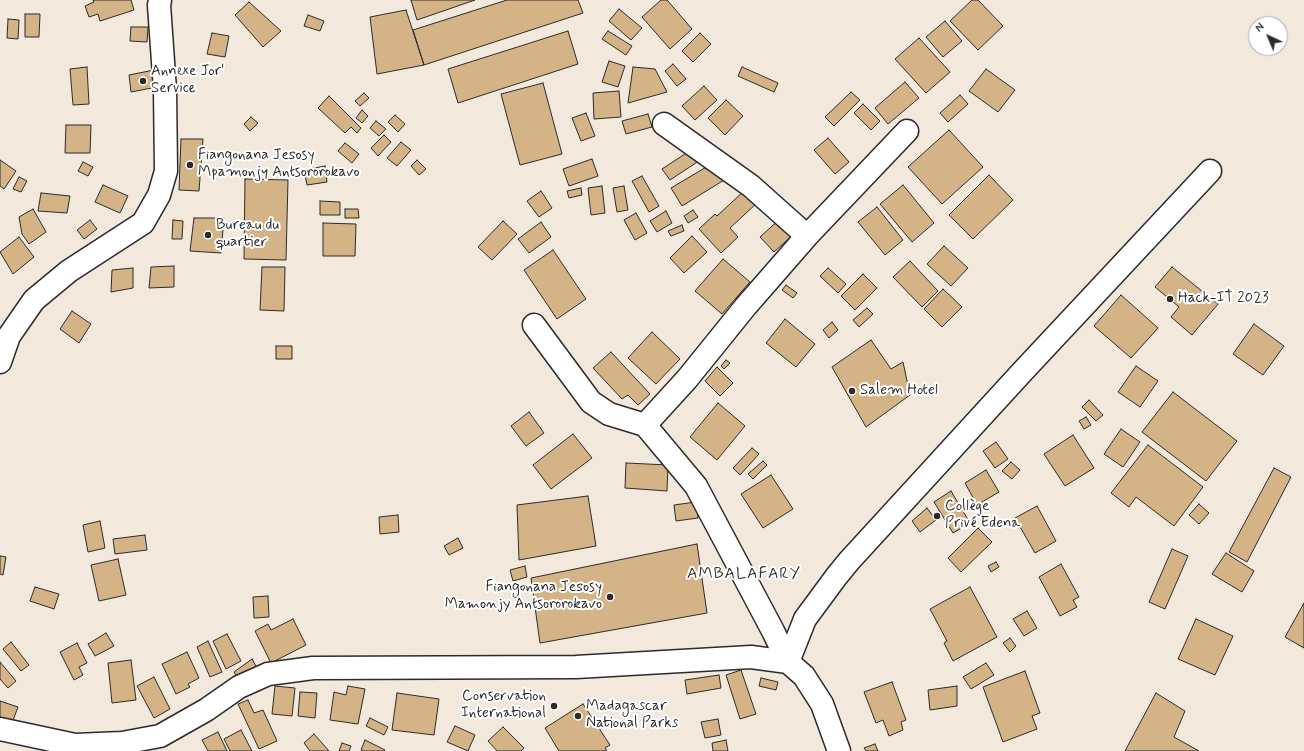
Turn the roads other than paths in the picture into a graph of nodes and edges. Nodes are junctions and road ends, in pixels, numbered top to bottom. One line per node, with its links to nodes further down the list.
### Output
1 (160, 0): 7 (street)
2 (664, 124): 5 (street)
3 (907, 131): 5 (street)
4 (1210, 171): 9 (street)
5 (807, 236): 8 (street)
6 (534, 324): 8 (street)
7 (0, 362)
8 (645, 425): 9 (street)
9 (788, 662): 10 (street); 11 (street)
10 (0, 729)
11 (838, 751)

